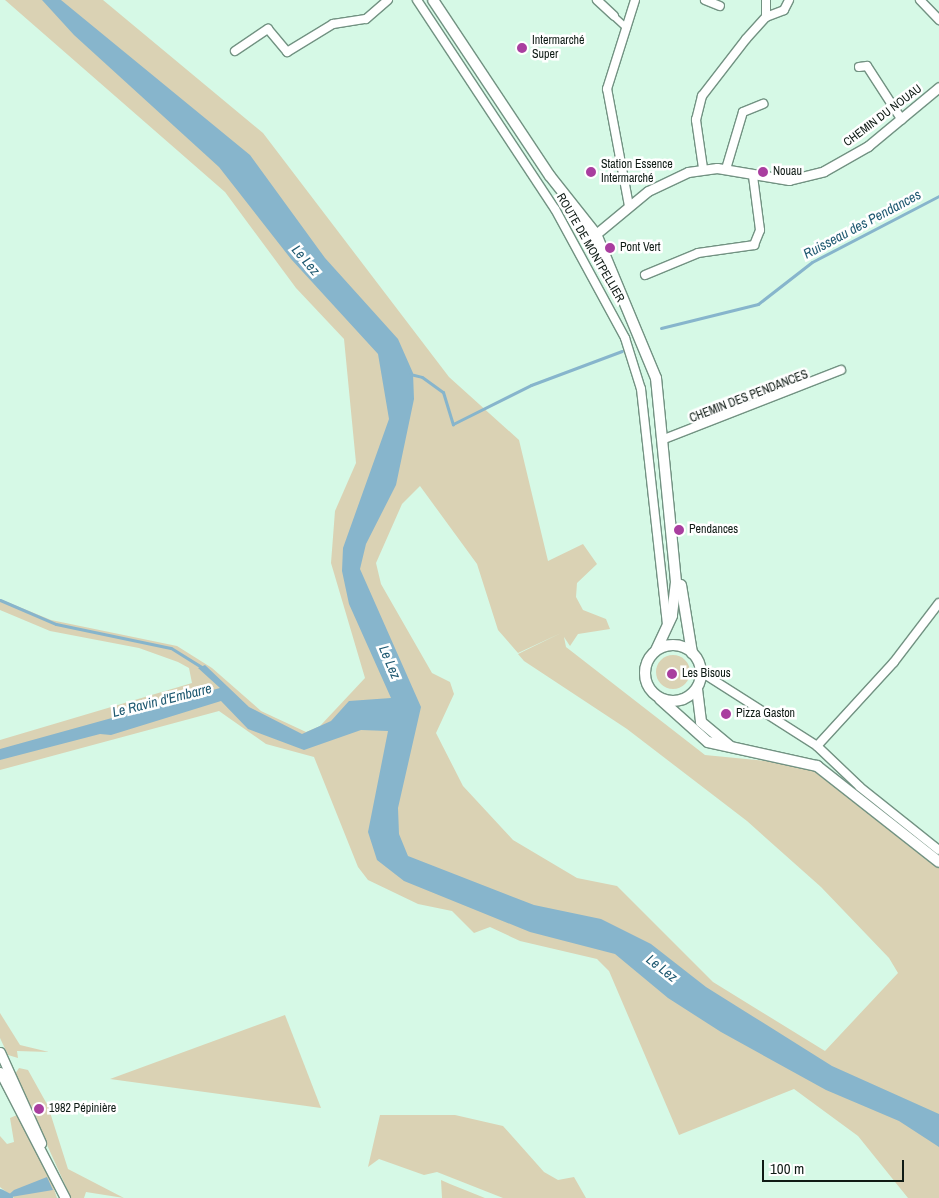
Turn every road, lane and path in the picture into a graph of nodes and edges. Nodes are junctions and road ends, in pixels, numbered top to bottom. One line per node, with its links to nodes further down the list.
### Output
1 (388, 0): 15 (street)
2 (417, 0): 30 (street, ROUTE DE MONTPELLIER)
3 (433, 0): 24 (main road, ROUTE DE MONTPELLIER)
4 (597, 0): 11 (street)
5 (635, 0): 14 (street)
6 (705, 0): 10 (street)
7 (766, 0): 12 (street)
8 (789, 0): 12 (street)
9 (920, 0): 13 (street)
10 (720, 6)
11 (614, 16): 14 (street)
12 (766, 17): 20 (street)
13 (939, 20)
14 (628, 28): 23 (street)
15 (236, 51)
16 (859, 67): 19 (street)
17 (939, 87): 19 (street, CHEMIN DU NOUAU)
18 (763, 104): 21 (street)
19 (902, 120): 22 (street, CHEMIN DU NOUAU)
20 (703, 168): 21 (street, CHEMIN DU NOUAU); 23 (street, CHEMIN DU NOUAU)
21 (726, 169): 22 (street, CHEMIN DU NOUAU)
22 (753, 176): 25 (street)
23 (629, 206): 24 (street, CHEMIN DU NOUAU)
24 (596, 234): 27 (main road, ROUTE DE MONTPELLIER)
25 (645, 275)
26 (841, 370): 27 (street, CHEMIN DES PENDANCES)
27 (664, 439): 28 (main road, ROUTE DE MONTPELLIER)
28 (675, 550): 30 (main road, ROUTE DE MONTPELLIER); 32 (main road, ROUTE DE MONTPELLIER)
29 (939, 603): 36 (street)
30 (668, 630): 31 (main road, ROUTE DE MONTPELLIER)
31 (656, 650): 32 (main road); 35 (main road)
32 (692, 653): 33 (main road)
33 (701, 672): 34 (main road); 36 (street)
34 (697, 689): 35 (main road); 37 (main road)
35 (660, 699): 37 (main road)
36 (817, 746): 38 (street)
37 (740, 751): 39 (main road)
38 (939, 850)
39 (939, 862)
40 (0, 1052): 42 (street)
41 (0, 1072): 42 (street)
42 (46, 1157): 43 (street)
43 (64, 1195)

